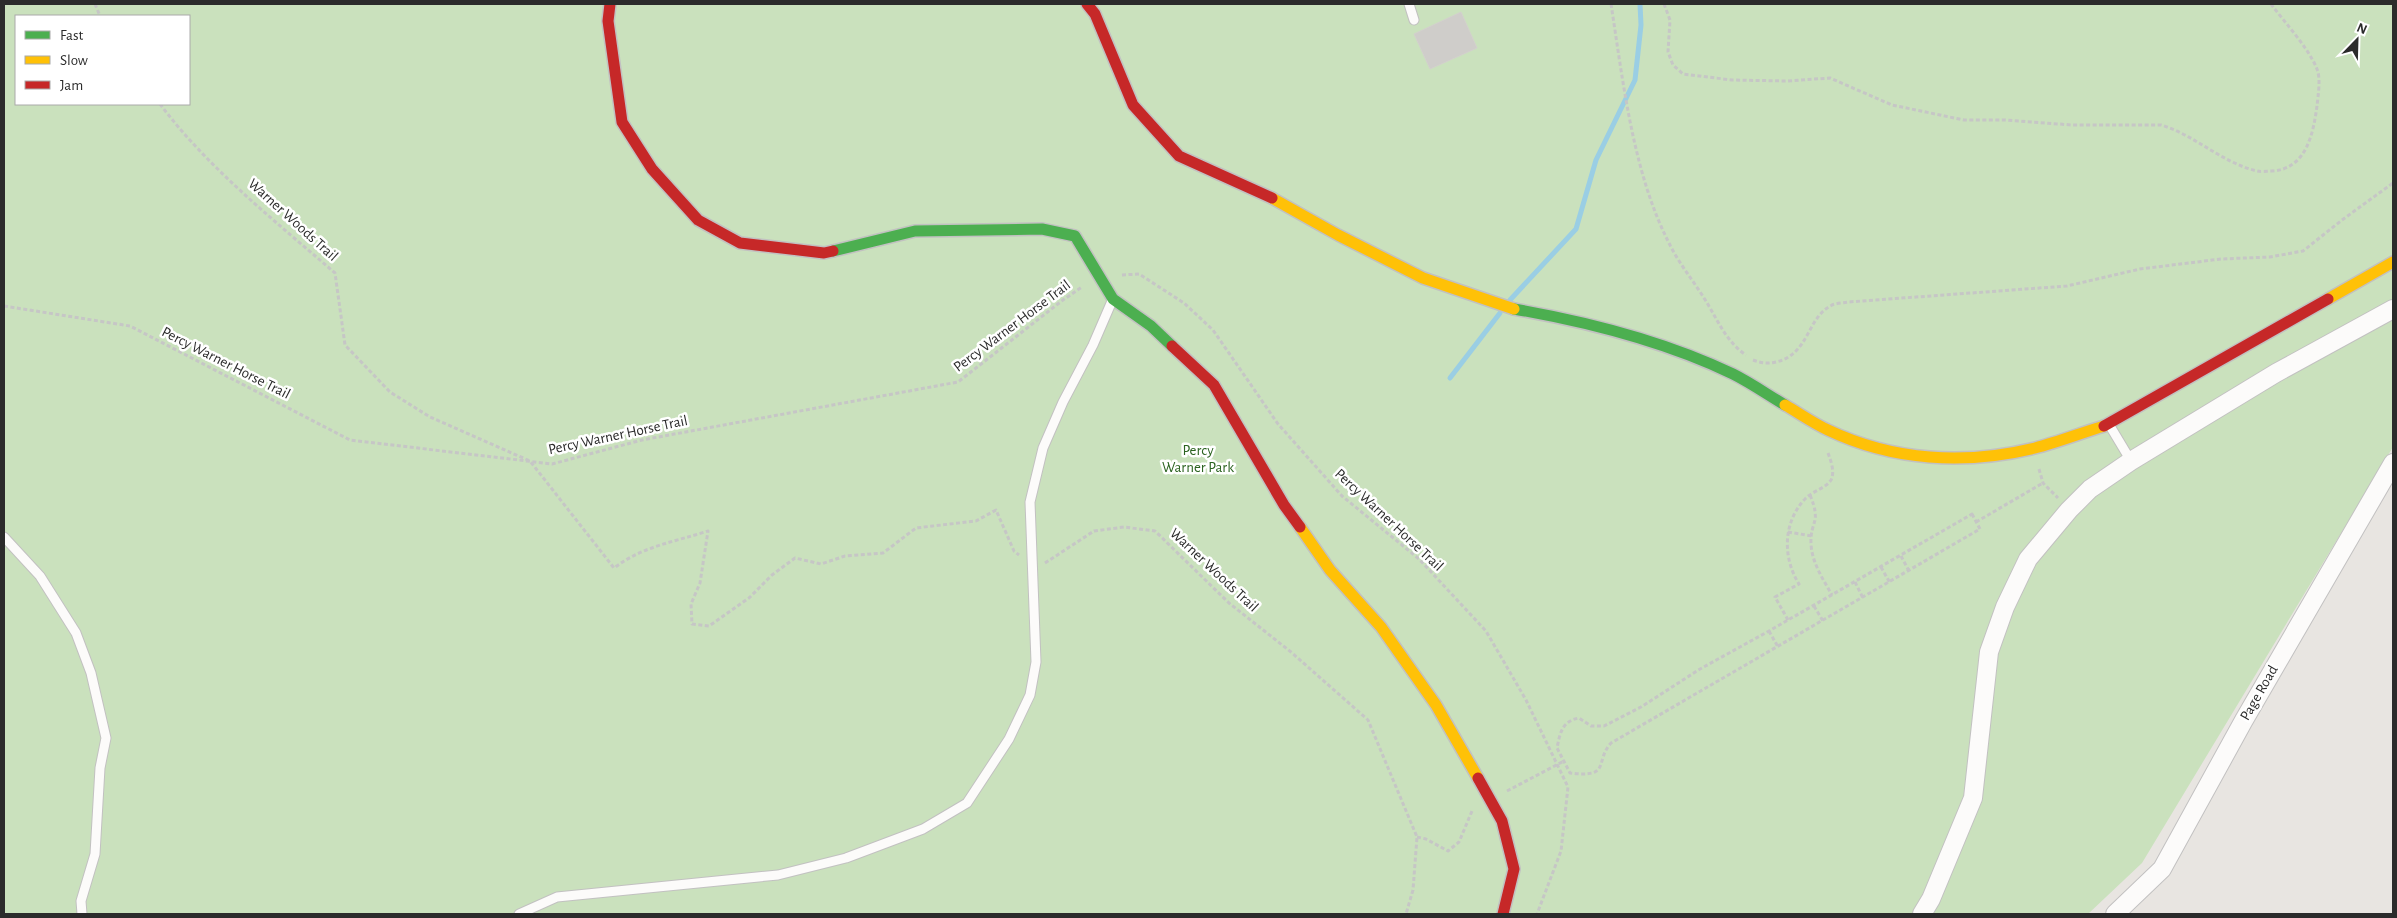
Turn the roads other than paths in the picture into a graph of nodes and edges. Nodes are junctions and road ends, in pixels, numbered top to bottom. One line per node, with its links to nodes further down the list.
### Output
1 (610, 4): 6 (street)
2 (1087, 4): 8 (street)
3 (1409, 4): 4 (lane)
4 (1414, 20)
5 (2393, 262): 8 (street)
6 (1114, 299): 13 (lane); 14 (street)
7 (2393, 308): 9 (street)
8 (2109, 424): 9 (lane)
9 (2131, 461): 15 (street)
10 (2393, 463): 16 (street, Page Road)
11 (4, 537): 12 (lane)
12 (82, 914)
13 (519, 914)
14 (1504, 914)
15 (1922, 914)
16 (2115, 914)

